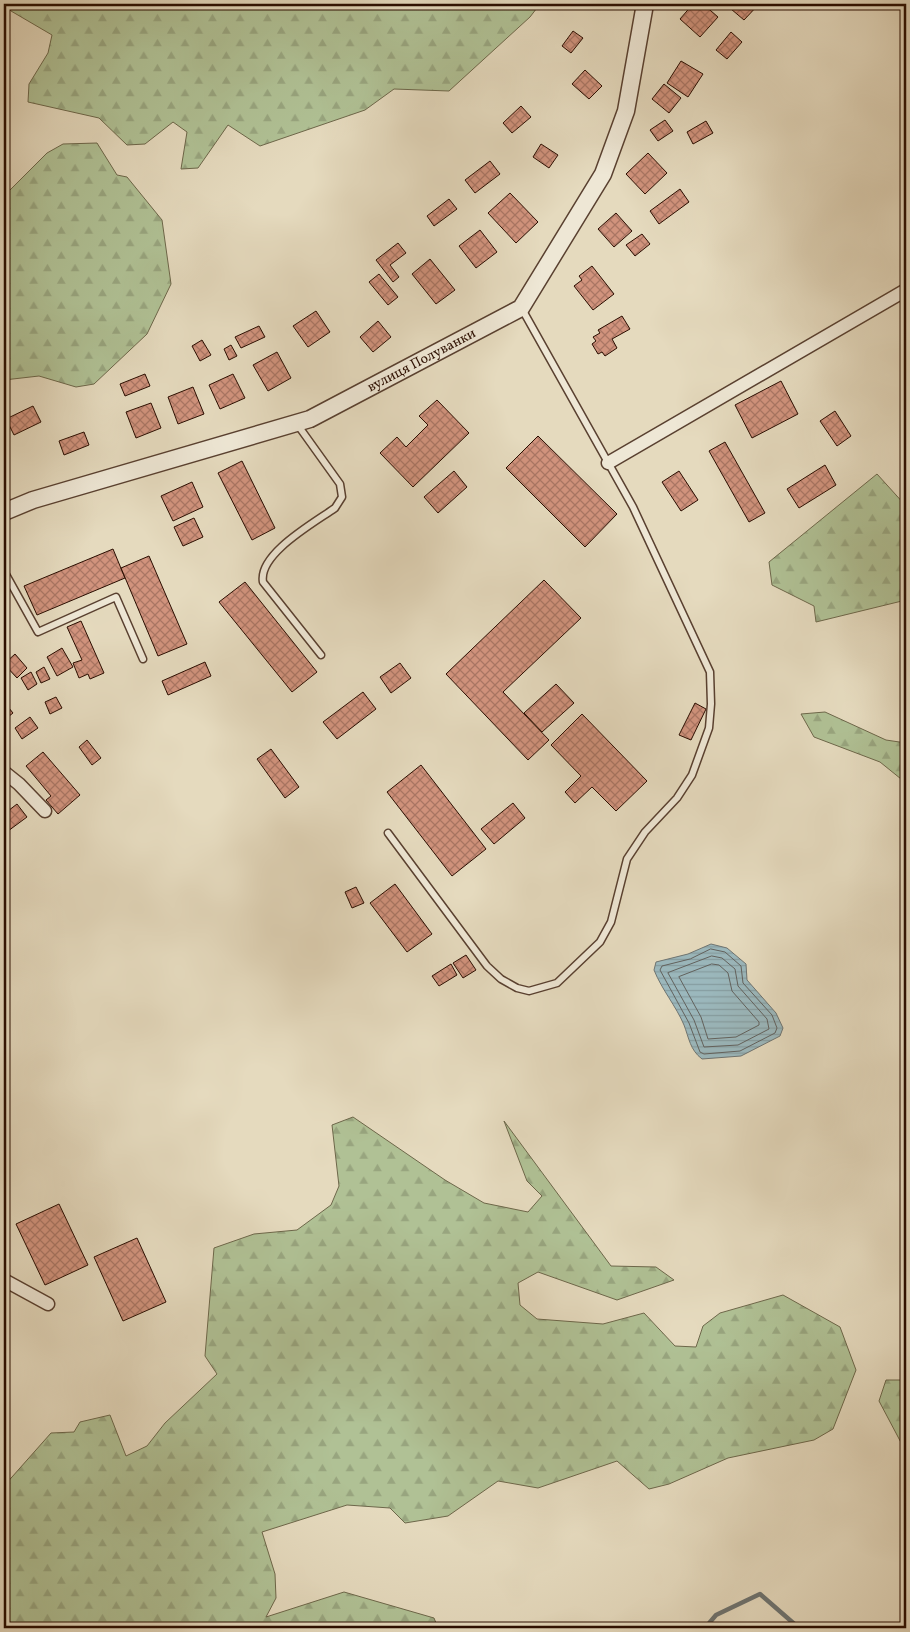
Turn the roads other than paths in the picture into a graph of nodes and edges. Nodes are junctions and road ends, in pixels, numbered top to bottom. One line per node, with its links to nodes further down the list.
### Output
1 (645, 4): 3 (street)
2 (906, 290): 5 (street)
3 (521, 308): 4 (street, вулиця Полуванки); 5 (lane)
4 (297, 422): 6 (street, вулиця Полуванки); 8 (lane)
5 (608, 463): 12 (lane)
6 (4, 512)
7 (4, 571): 9 (lane)
8 (320, 655)
9 (143, 660)
10 (4, 772): 11 (street)
11 (45, 811)
12 (388, 833)
13 (4, 1280): 14 (street)
14 (48, 1304)

